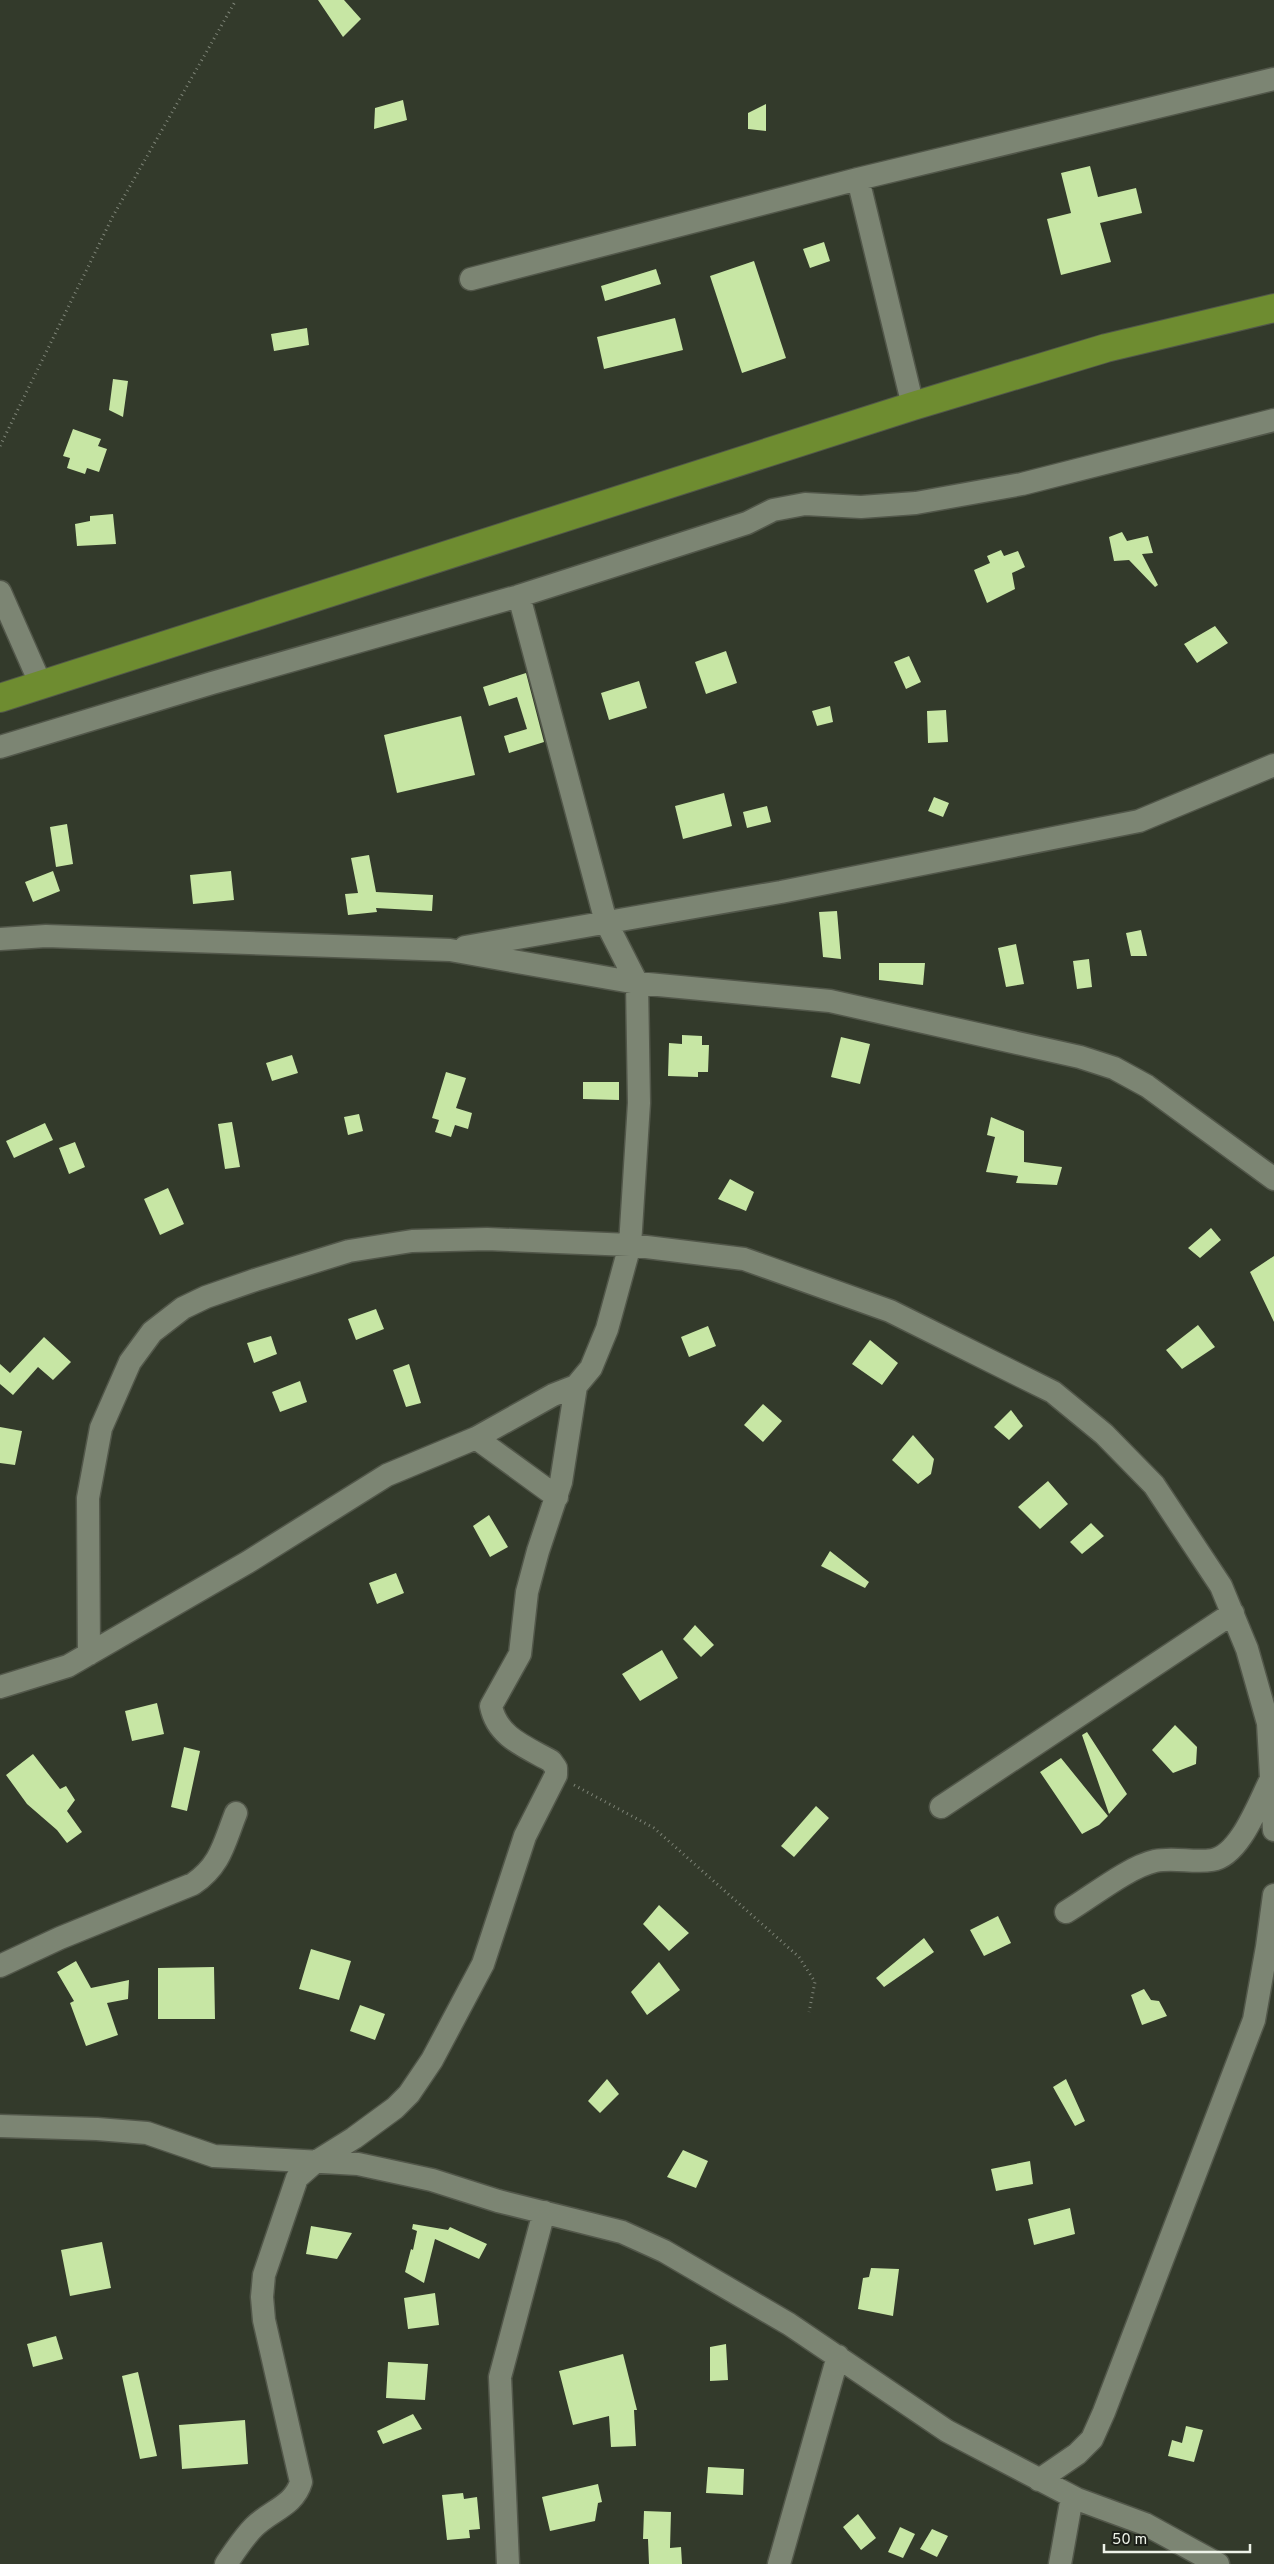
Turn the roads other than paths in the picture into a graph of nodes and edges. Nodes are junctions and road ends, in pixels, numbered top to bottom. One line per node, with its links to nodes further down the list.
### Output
1 (1274, 78): 2 (street)
2 (858, 180): 3 (street); 5 (street)
3 (471, 280)
4 (1274, 308): 5 (main road)
5 (913, 406): 9 (main road)
6 (1274, 420): 8 (street)
7 (0, 592): 9 (street)
8 (519, 596): 11 (street); 13 (street)
9 (41, 685): 10 (main road)
10 (0, 698)
11 (0, 747)
12 (1274, 765): 13 (street)
13 (606, 922): 15 (street); 16 (street)
14 (0, 939): 15 (street)
15 (450, 950): 16 (street)
16 (637, 983): 17 (street); 18 (street)
17 (1273, 1177)
18 (630, 1245): 19 (street); 22 (street); 23 (street)
19 (576, 1386): 20 (street); 21 (street)
20 (476, 1438): 21 (street); 23 (street)
21 (557, 1496): 33 (street)
22 (1233, 1613): 25 (street); 26 (street)
23 (89, 1654): 24 (street)
24 (0, 1687)
25 (1271, 1779): 28 (street); 30 (street)
26 (942, 1807)
27 (236, 1813): 31 (street)
28 (1274, 1830)
29 (1274, 1895): 36 (street)
30 (1066, 1912)
31 (0, 1966)
32 (1, 2126): 33 (street)
33 (314, 2163): 34 (street); 38 (street)
34 (544, 2212): 35 (street); 39 (street)
35 (838, 2356): 36 (street); 40 (street)
36 (1039, 2480): 37 (street)
37 (1072, 2497): 41 (street); 42 (street)
38 (226, 2564)
39 (508, 2564)
40 (779, 2564)
41 (1060, 2564)
42 (1218, 2564)

